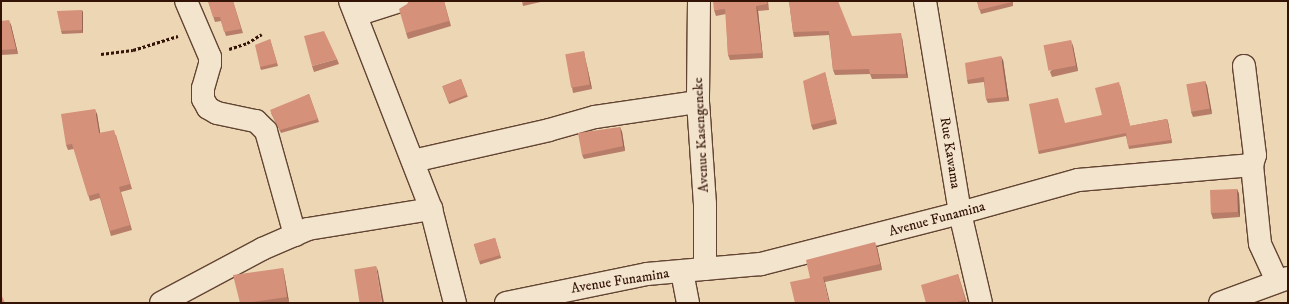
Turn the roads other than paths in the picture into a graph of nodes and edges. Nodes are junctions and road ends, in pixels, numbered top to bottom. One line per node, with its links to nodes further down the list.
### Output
1 (186, 1): 12 (street)
2 (400, 1): 5 (street)
3 (699, 1): 7 (street, Avenue Kasengeneke)
4 (925, 1): 11 (street, Rue Kawama)
5 (353, 8): 8 (street)
6 (1244, 66): 9 (street)
7 (698, 102): 8 (street); 13 (street, Avenue Kasengeneke)
8 (413, 161): 10 (street)
9 (1252, 165): 11 (street, Avenue Funamina); 15 (street)
10 (431, 209): 12 (street); 17 (street)
11 (960, 213): 13 (street, Avenue Funamina); 20 (street, Rue Kawama)
12 (295, 235): 16 (street)
13 (705, 269): 14 (street, Avenue Funamina)
14 (682, 272): 18 (street, Avenue Funamina); 19 (street)
15 (1283, 279): 21 (street)
16 (162, 303)
17 (455, 303)
18 (506, 303)
19 (688, 303)
20 (981, 303)
21 (1220, 303)

